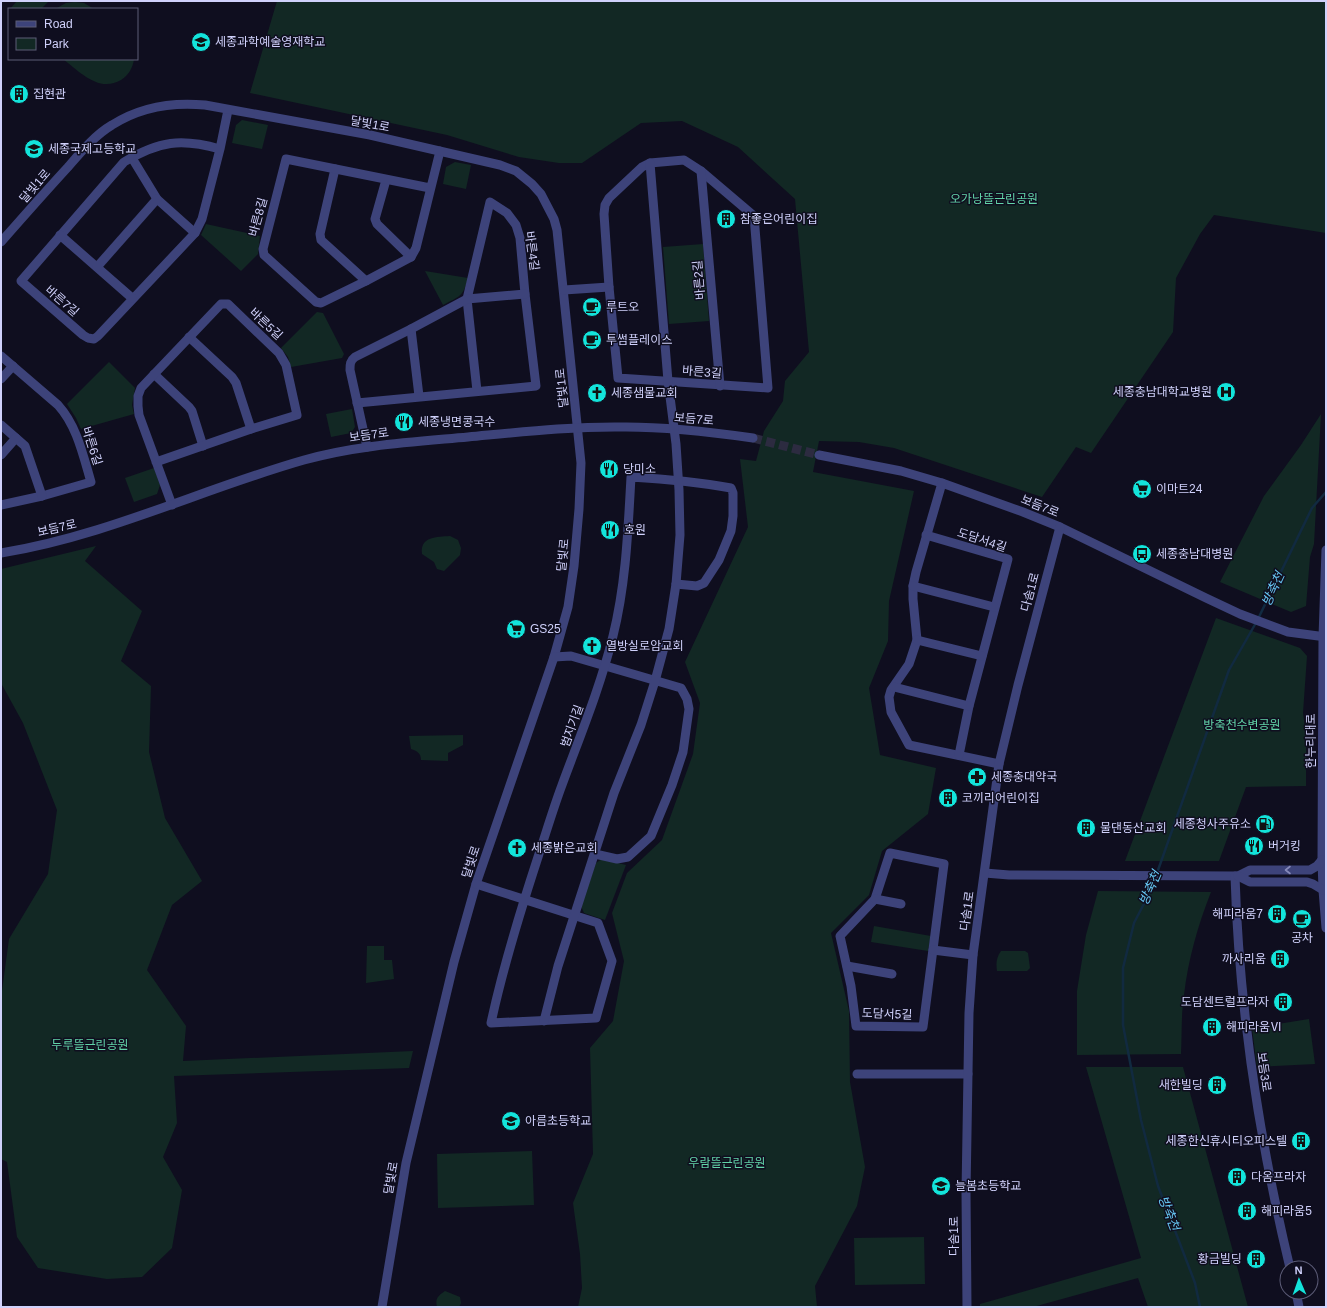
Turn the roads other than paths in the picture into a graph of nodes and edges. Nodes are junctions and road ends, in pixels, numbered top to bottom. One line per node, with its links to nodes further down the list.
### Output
1 (228, 110): 2 (street); 3 (street, 달빛1로); 13 (street, 달빛1로)
2 (220, 149): 4 (street, 바른7길); 11 (street, 바른7길)
3 (440, 151): 9 (street); 18 (street, 달빛1로)
4 (132, 158): 10 (street); 12 (street, 바른7길)
5 (646, 165): 7 (street); 17 (street, 바른3길); 28 (street)
6 (336, 169): 8 (street, 바른8길); 16 (street); 16 (street, 바른8길)
7 (701, 172): 29 (street, 바른2길); 29 (street, 바른3길)
8 (386, 180): 9 (street, 바른8길); 14 (street)
9 (430, 188): 14 (street)
10 (157, 199): 11 (street); 15 (street)
11 (195, 233): 20 (street, 바른7길)
12 (60, 235): 15 (street); 20 (street, 바른7길)
13 (1, 242)
14 (411, 256): 16 (street, 바른8길)
15 (96, 267): 20 (street)
16 (366, 281)
17 (609, 287): 18 (street); 28 (street, 바른3길)
18 (564, 290): 34 (street, 달빛1로)
19 (525, 294): 21 (street); 21 (street, 바른4길); 30 (street, 바른4길)
20 (132, 298)
21 (467, 299): 22 (street); 30 (street)
22 (411, 329): 31 (street); 32 (street)
23 (189, 337): 26 (street, 바른5길); 36 (street); 36 (street, 바른5길)
24 (1, 356): 25 (street, 바른6길)
25 (13, 366): 27 (street); 46 (street, 바른6길)
26 (154, 374): 39 (street); 43 (street, 바른5길)
27 (1, 379)
28 (668, 381): 29 (street, 바른3길); 35 (street)
29 (720, 386)
30 (477, 391): 31 (street, 바른4길)
31 (419, 396): 32 (street, 바른4길)
32 (357, 403): 40 (street)
33 (1, 425): 37 (street)
34 (578, 428): 35 (street, 보듬7로); 40 (street, 보듬7로); 59 (street, 달빛로)
35 (674, 428): 38 (street, 보듬7로); 44 (street)
36 (251, 429): 39 (street, 바른5길)
37 (16, 438): 42 (street); 46 (street)
38 (753, 438)
39 (203, 446): 43 (street, 바른5길)
40 (367, 447): 48 (street, 보듬7로)
41 (819, 455): 45 (street, 보듬7로)
42 (1, 456)
43 (156, 462): 48 (street, 바른5길)
44 (678, 480): 53 (street); 53 (street, 범지기길); 60 (street, 범지기길)
45 (942, 483): 49 (street, 보듬7로); 50 (street)
46 (42, 496): 47 (street, 바른6길)
47 (1, 505)
48 (172, 505): 52 (street, 보듬7로)
49 (1060, 527): 56 (street, 보듬7로); 65 (street, 다솜1로)
50 (926, 535): 54 (street); 55 (street, 도담서4길)
51 (1326, 552): 56 (street, 한누리대로)
52 (1, 553)
53 (676, 584): 61 (street)
54 (913, 586): 55 (street); 57 (street)
55 (994, 607): 58 (street, 도담서4길)
56 (1325, 637): 67 (street, 한누리대로)
57 (917, 640): 58 (street); 62 (street)
58 (982, 656): 63 (street, 도담서4길)
59 (554, 657): 60 (street); 70 (street, 달빛로)
60 (605, 666): 61 (street); 72 (street, 범지기길)
61 (655, 681): 66 (street); 66 (street)
62 (894, 687): 63 (street); 64 (street)
63 (969, 706): 64 (street, 도담서4길)
64 (959, 756): 65 (street)
65 (999, 764): 68 (street, 다솜1로)
66 (595, 854): 75 (street)
67 (1322, 860): 69 (street, one-way to 69); 71 (street, 한누리대로)
68 (985, 873): 69 (street); 78 (street, 다솜1로)
69 (1236, 876): 71 (street); 84 (street, 보듬3로)
70 (476, 884): 72 (street); 85 (street, 달빛로)
71 (1323, 890): 76 (street, 한누리대로)
72 (525, 900): 75 (street); 81 (street, 범지기길)
73 (875, 900): 74 (street); 77 (street, 도담서5길); 79 (street, 도담서5길)
74 (901, 904)
75 (574, 916): 81 (street); 81 (street)
76 (1326, 928)
77 (933, 950): 78 (street); 79 (street, 도담서5길)
78 (974, 955): 83 (street, 다솜1로)
79 (847, 966): 80 (street)
80 (892, 974)
81 (544, 1021)
82 (857, 1074): 83 (street)
83 (968, 1074): 86 (street, 다솜1로)
84 (1288, 1260)
85 (382, 1307)
86 (967, 1307)

